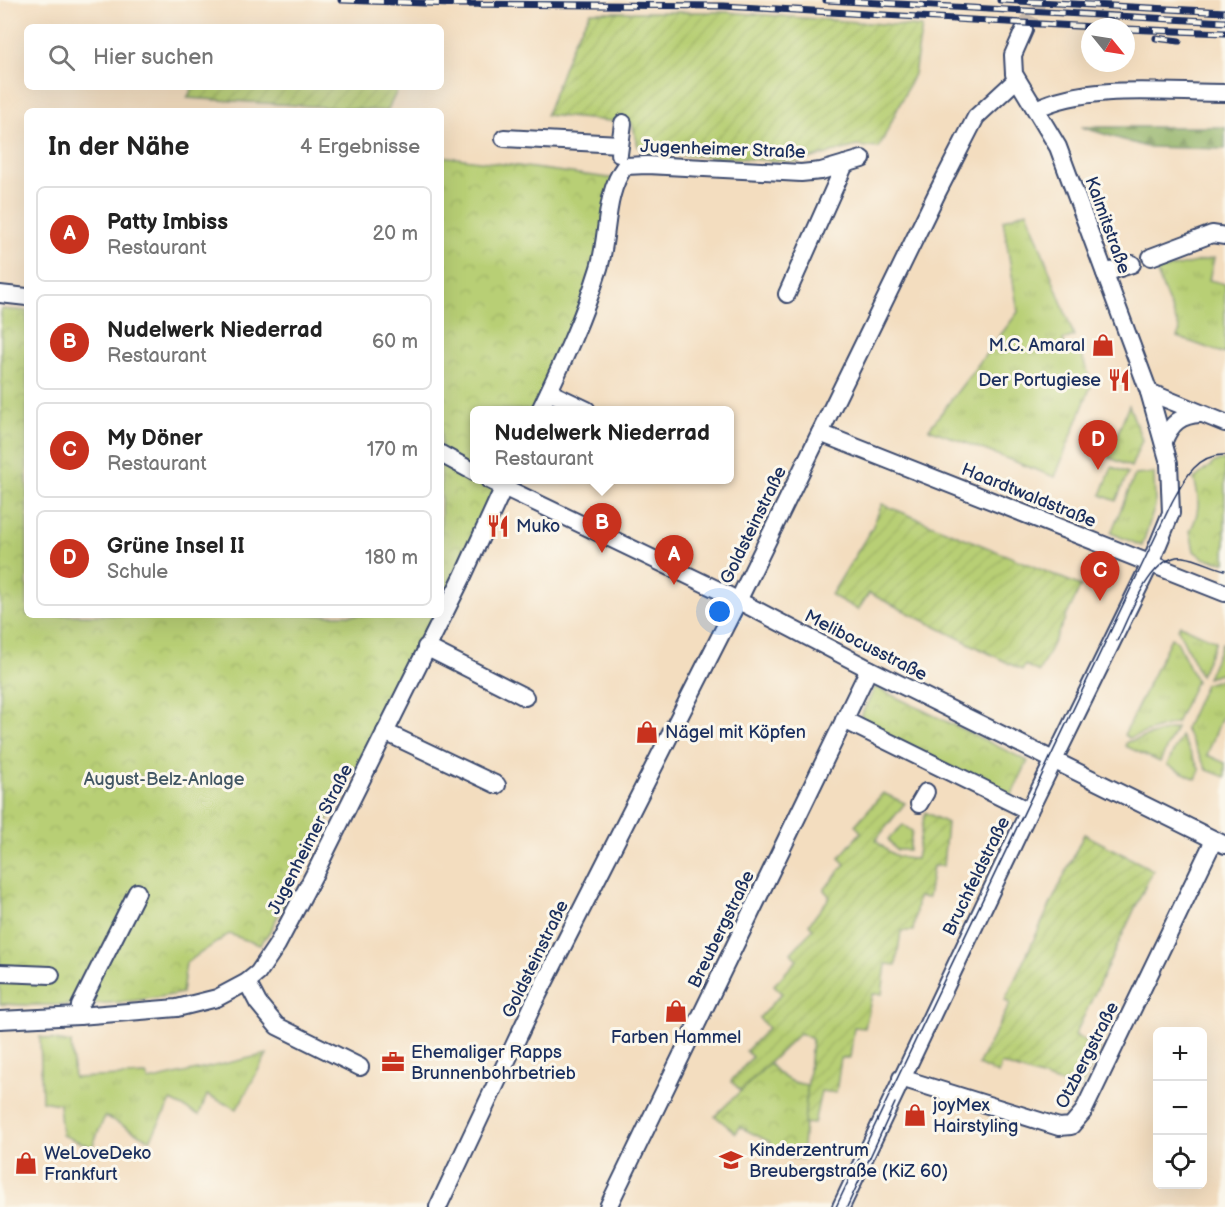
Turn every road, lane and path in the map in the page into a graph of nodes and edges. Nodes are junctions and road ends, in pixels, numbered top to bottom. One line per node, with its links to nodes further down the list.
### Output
1 (1024, 30): 2 (street)
2 (1016, 80): 4 (street, Kalmitstraße); 24 (street, Goldsteinstraße)
3 (1225, 93): 4 (street)
4 (1035, 109): 14 (street, Kalmitstraße)
5 (623, 123): 7 (street)
6 (504, 138): 7 (street)
7 (620, 144): 10 (street)
8 (862, 159): 9 (street, Jugenheimer Straße)
9 (845, 164): 10 (street, Jugenheimer Straße); 16 (street)
10 (616, 179): 18 (street)
11 (1225, 237): 12 (street)
12 (1151, 257)
13 (1132, 264): 14 (street)
14 (1105, 273): 19 (street, Kalmitstraße)
15 (0, 294): 17 (street)
16 (786, 294)
17 (24, 297)
18 (549, 392): 20 (street); 21 (street)
19 (1149, 392): 22 (street); 25 (street, Kalmitstraße)
20 (542, 406)
21 (577, 406)
22 (1200, 414): 23 (street); 25 (street)
23 (1225, 423)
24 (820, 433): 30 (street, Haardtwaldstraße); 32 (street, Goldsteinstraße)
25 (1164, 441): 30 (street, Bruchfeldstraße)
26 (444, 456): 27 (street)
27 (470, 470)
28 (499, 484): 33 (street, Jugenheimer Straße)
29 (504, 484): 32 (street, Melibocusstraße)
30 (1150, 564): 31 (street, Haardtwaldstraße); 40 (street, Bruchfeldstraße)
31 (1225, 593)
32 (738, 601): 36 (street, Melibocusstraße); 52 (street, Goldsteinstraße)
33 (444, 612)
34 (441, 618): 35 (street, Jugenheimer Straße)
35 (426, 646): 37 (street); 39 (street, Jugenheimer Straße)
36 (869, 669): 38 (street, Breubergstraße); 40 (street, Melibocusstraße)
37 (525, 697)
38 (844, 720): 42 (street); 54 (street, Breubergstraße)
39 (385, 732): 41 (street); 47 (street, Jugenheimer Straße)
40 (1054, 760): 42 (street, Bruchfeldstraße); 43 (street, Melibocusstraße)
41 (497, 785)
42 (1029, 811): 51 (street, Bruchfeldstraße)
43 (1220, 843): 51 (street, Otzbergstraße)
44 (137, 892): 48 (street)
45 (0, 973): 46 (street)
46 (51, 975)
47 (247, 982): 48 (street, Jugenheimer Straße); 50 (street)
48 (79, 1016): 49 (street, Jugenheimer Straße)
49 (0, 1020)
50 (360, 1067)
51 (901, 1078): 53 (street, Bruchfeldstraße)
52 (443, 1206)
53 (846, 1206)
54 (608, 1207)

